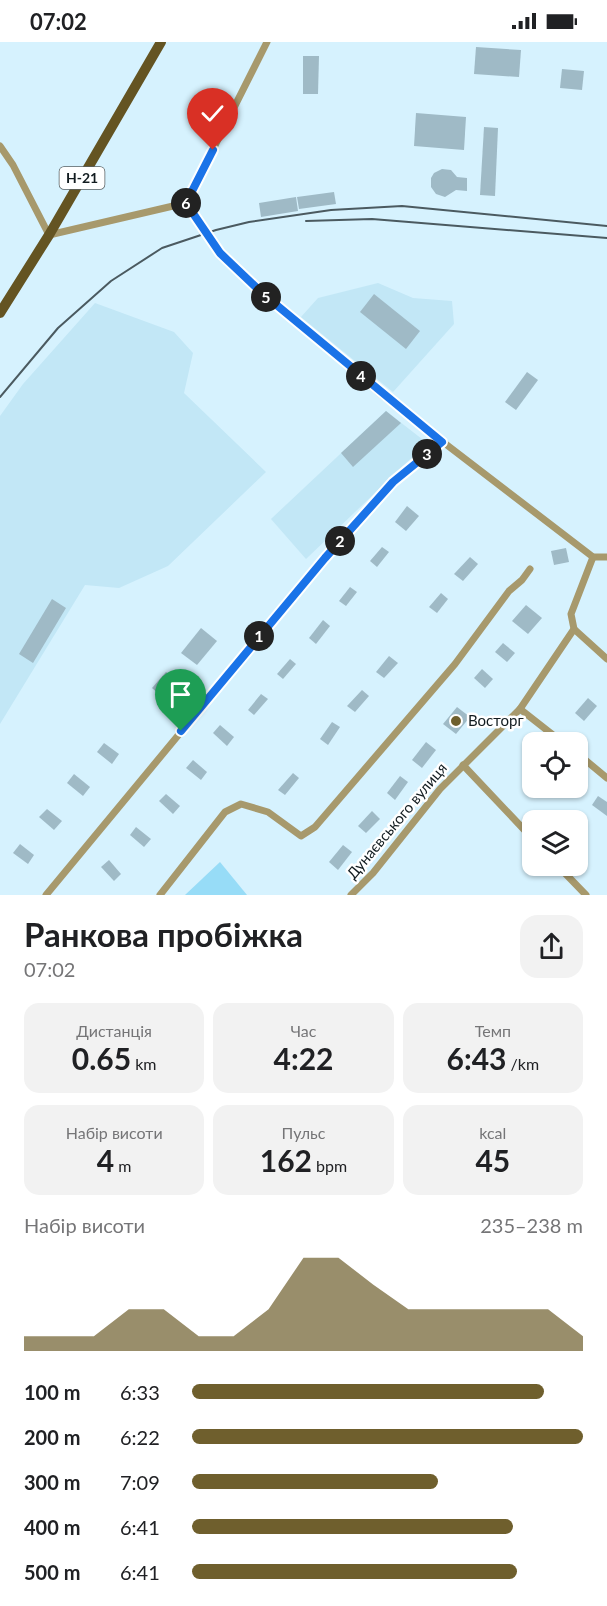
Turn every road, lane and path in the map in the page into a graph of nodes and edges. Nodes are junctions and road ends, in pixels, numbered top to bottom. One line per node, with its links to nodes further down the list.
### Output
1 (161, 42): 5 (main road, Н-21)
2 (267, 42): 4 (street)
3 (0, 146): 5 (street)
4 (186, 203): 5 (street); 7 (street)
5 (49, 235): 6 (main road, Н-21)
6 (0, 313)
7 (442, 442): 8 (street); 20 (street)
8 (593, 557): 9 (street); 11 (street)
9 (607, 557)
10 (530, 569): 21 (street)
11 (574, 629): 12 (street); 13 (street, Дунаєвського вулиця)
12 (607, 659)
13 (520, 709): 14 (street); 16 (street, Дунаєвського вулиця)
14 (549, 732)
15 (588, 762): 17 (street)
16 (463, 765): 18 (street); 22 (street, Дунаєвського вулиця)
17 (607, 778)
18 (522, 827)
19 (568, 876): 23 (street)
20 (46, 895)
21 (160, 895)
22 (351, 895)
23 (586, 895)

